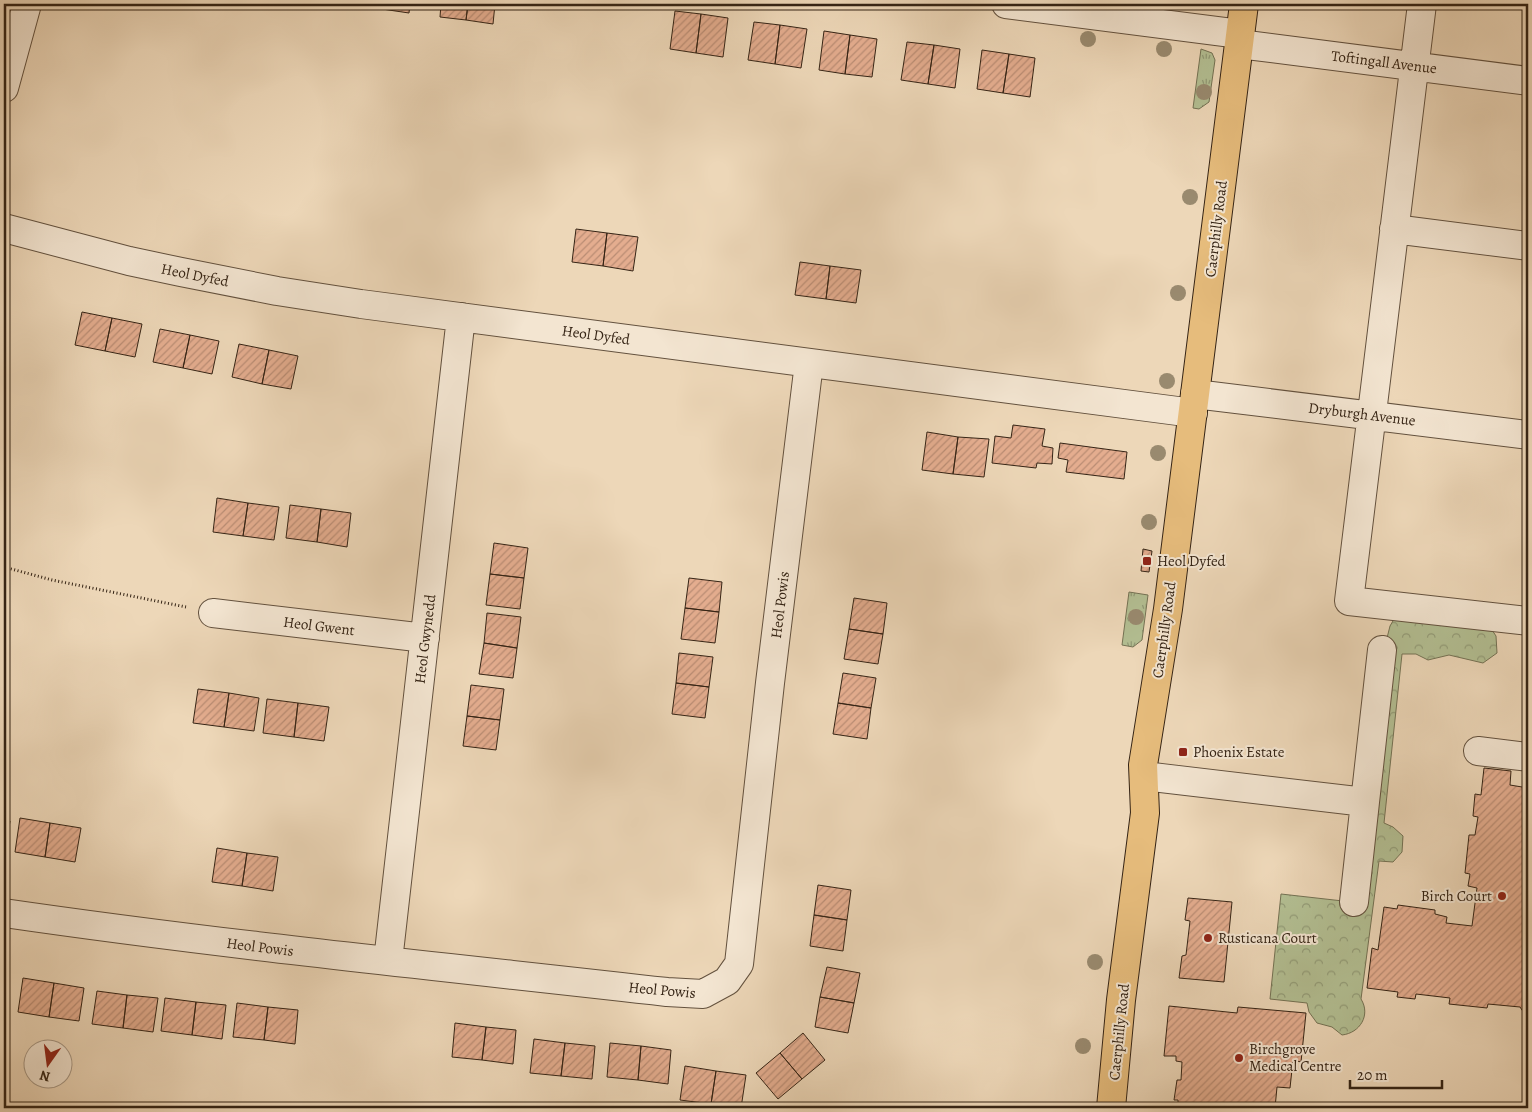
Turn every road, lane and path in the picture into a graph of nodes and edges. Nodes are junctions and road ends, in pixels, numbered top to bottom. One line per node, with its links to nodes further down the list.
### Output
1 (28, 4): 8 (street)
2 (1006, 4): 5 (street, Toftingall Avenue)
3 (1244, 4): 5 (main road, Caerphilly Road)
4 (1422, 4): 6 (street)
5 (1240, 39): 6 (street, Toftingall Avenue); 14 (main road, Caerphilly Road)
6 (1414, 66): 7 (street, Toftingall Avenue); 10 (street)
7 (1528, 81)
8 (4, 88)
9 (4, 228): 12 (street, Heol Dyfed)
10 (1394, 229): 11 (street); 15 (street)
11 (1528, 246)
12 (461, 317): 13 (street, Heol Dyfed); 20 (street, Heol Gwynedd)
13 (809, 363): 14 (street, Heol Dyfed); 28 (street, Heol Powis)
14 (1194, 404): 15 (street, Dryburgh Avenue); 24 (main road, Caerphilly Road)
15 (1372, 415): 16 (street, Dryburgh Avenue); 19 (street)
16 (1528, 435)
17 (4, 567): 18 (path)
18 (214, 613): 20 (street, Heol Gwent)
19 (1528, 621)
20 (426, 638): 28 (street, Heol Gwynedd)
21 (1382, 650): 25 (street)
22 (1478, 751): 23 (street)
23 (1528, 757)
24 (1144, 776): 25 (street); 29 (main road, Caerphilly Road)
25 (1365, 802): 26 (street)
26 (1354, 902)
27 (4, 913): 28 (street, Heol Powis)
28 (388, 961)
29 (1111, 1108)

